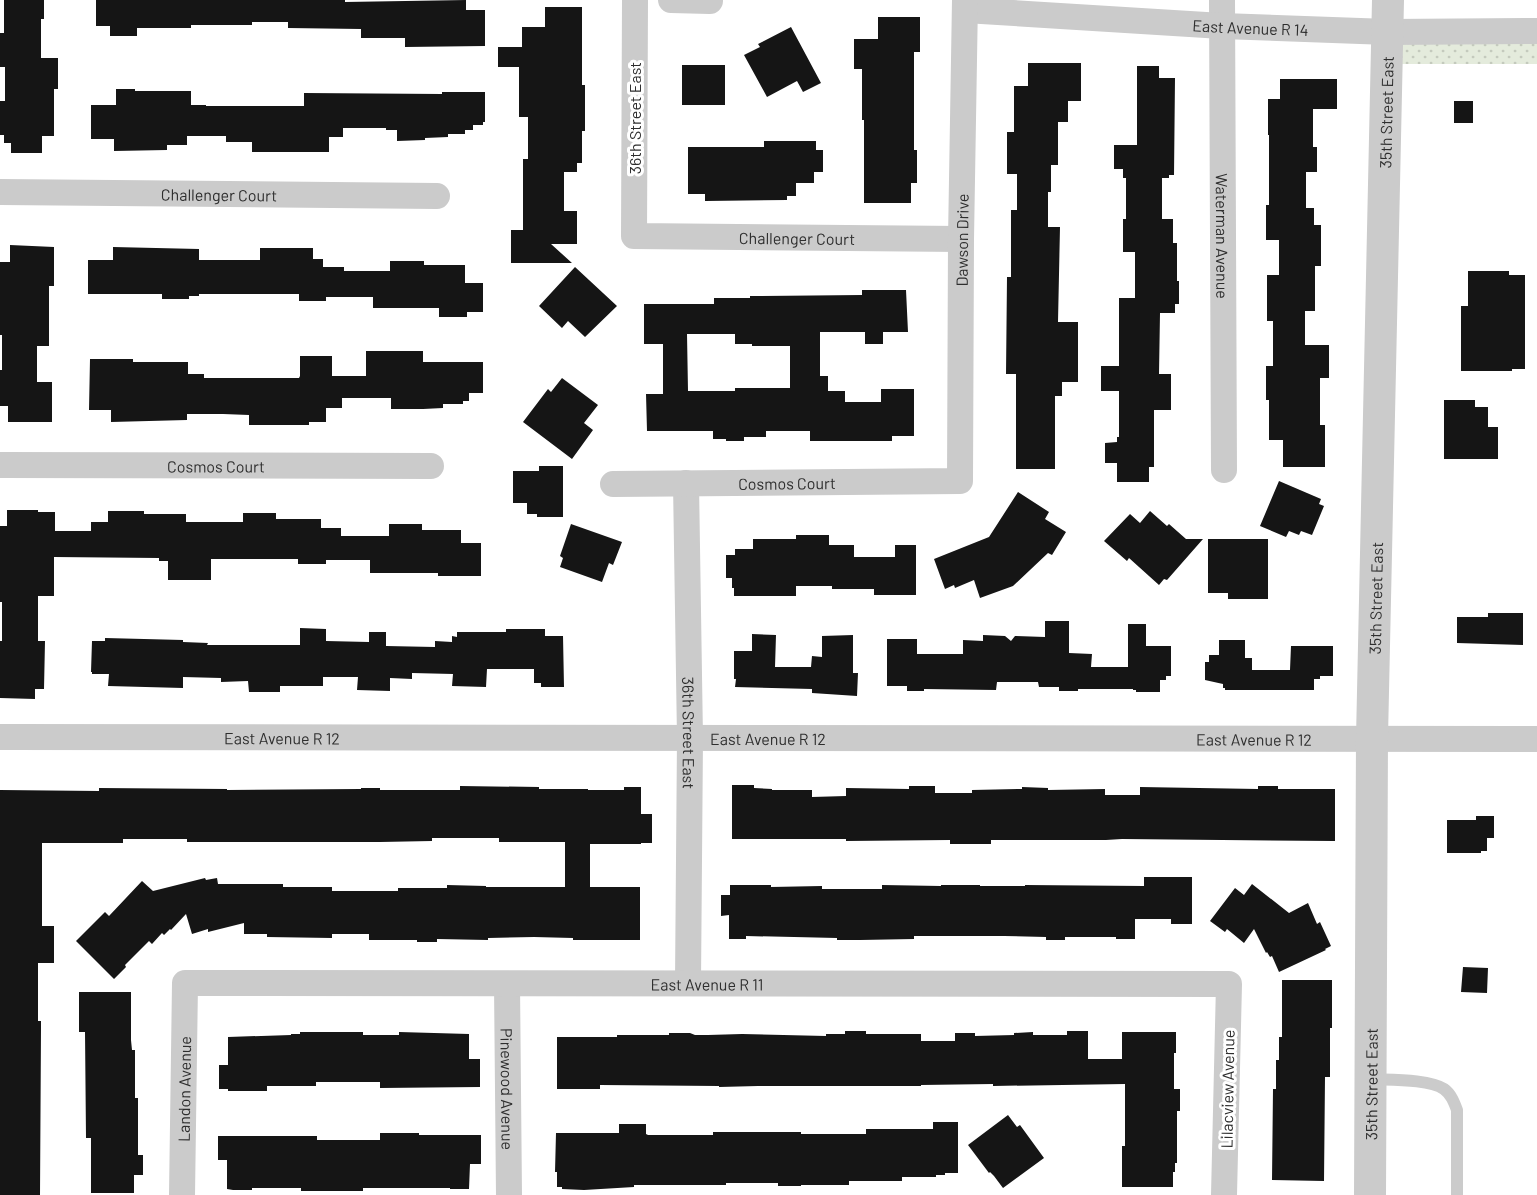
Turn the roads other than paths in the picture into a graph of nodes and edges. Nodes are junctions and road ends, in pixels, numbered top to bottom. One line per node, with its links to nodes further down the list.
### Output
1 (635, 0): 12 (street, 36th Street East)
2 (671, 0): 5 (street)
3 (1222, 0): 7 (street, Waterman Avenue)
4 (1388, 0): 9 (street, 35th Street East)
5 (710, 1)
6 (965, 5): 7 (street, East Avenue R 14); 13 (street, Dawson Drive)
7 (1222, 26): 9 (street, East Avenue R 14); 16 (street, Waterman Avenue)
8 (1537, 31): 9 (street, East Avenue R 14)
9 (1388, 32): 22 (street, 35th Street East)
10 (0, 192): 11 (street, Challenger Court)
11 (437, 196)
12 (634, 236): 13 (street, Challenger Court)
13 (961, 238): 17 (street, Dawson Drive)
14 (0, 465): 15 (street, Cosmos Court)
15 (431, 466)
16 (1224, 470)
17 (960, 481): 18 (street, Cosmos Court)
18 (686, 483): 19 (street, Cosmos Court); 21 (street, 36th Street East)
19 (613, 484)
20 (0, 737): 21 (street, East Avenue R 12)
21 (690, 738): 22 (street, East Avenue R 12); 25 (street, 36th Street East)
22 (1372, 738): 23 (street, East Avenue R 12); 28 (street, 35th Street East)
23 (1537, 739)
24 (185, 983): 26 (street, East Avenue R 11); 29 (street, Landon Avenue)
25 (688, 983): 26 (street, East Avenue R 11); 27 (street, East Avenue R 11)
26 (507, 984): 30 (street, Pinewood Avenue)
27 (1229, 984): 31 (street, Lilacview Avenue)
28 (1370, 1079): 32 (street, 35th Street East); 33 (lane)
29 (182, 1195)
30 (509, 1195)
31 (1224, 1195)
32 (1370, 1195)
33 (1457, 1195)

